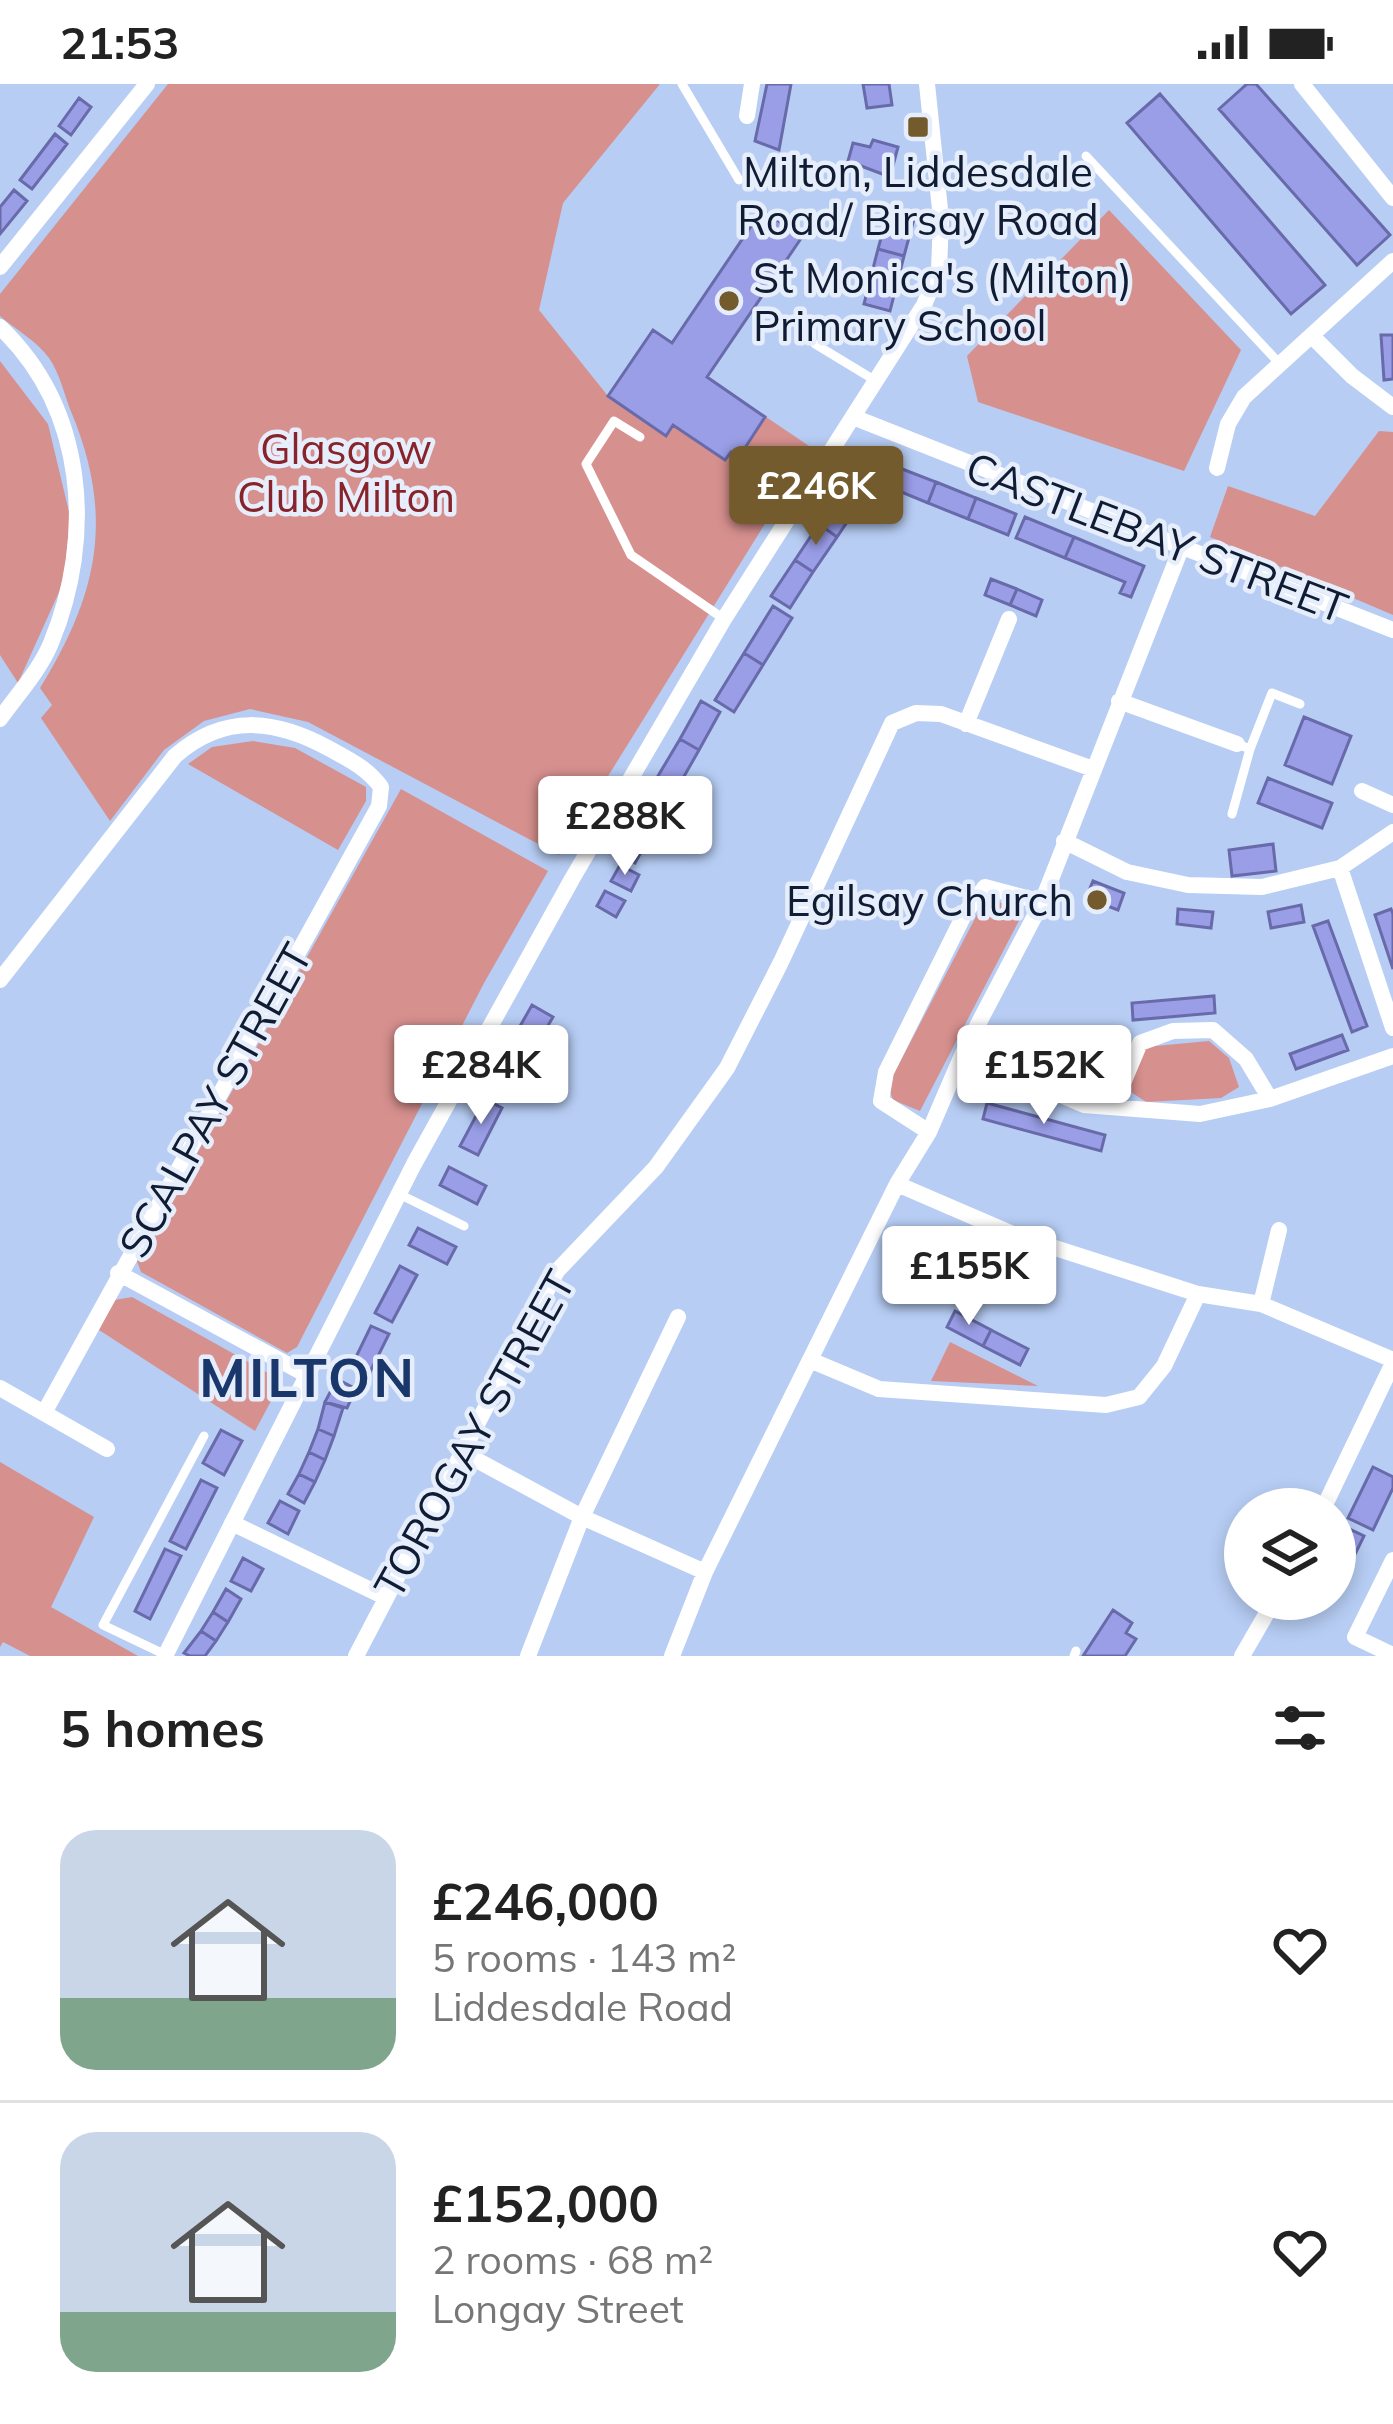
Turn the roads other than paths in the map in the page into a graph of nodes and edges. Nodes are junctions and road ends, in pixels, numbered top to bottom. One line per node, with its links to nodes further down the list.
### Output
1 (147, 84): 11 (street)
2 (682, 84): 8 (lane)
3 (752, 84): 6 (street)
4 (927, 84): 16 (street)
5 (1302, 84): 9 (street)
6 (747, 116)
7 (1086, 156): 15 (lane)
8 (740, 180)
9 (1393, 198)
10 (1393, 261): 13 (street)
11 (0, 267)
12 (0, 327): 27 (street)
13 (1312, 336): 15 (street); 17 (street)
14 (815, 344): 16 (lane)
15 (1279, 363): 20 (street)
16 (876, 381): 18 (street)
17 (1393, 407)
18 (853, 417): 21 (street, CASTLEBAY STREET); 23 (street)
19 (640, 437): 23 (lane)
20 (1217, 468)
21 (1182, 546): 24 (street, CASTLEBAY STREET); 25 (street)
22 (1009, 619): 28 (street)
23 (724, 620): 46 (street)
24 (1393, 630)
25 (1119, 701): 29 (street); 30 (street)
26 (1300, 704): 29 (lane)
27 (0, 719)
28 (966, 724): 30 (street, TOROGAY STREET); 61 (street, TOROGAY STREET)
29 (1243, 747): 33 (lane)
30 (1093, 769): 35 (street)
31 (1362, 791): 32 (street)
32 (1393, 805)
33 (1232, 814)
34 (1393, 832): 36 (street)
35 (1064, 841): 36 (street); 37 (street)
36 (1340, 868): 39 (street)
37 (1042, 902): 40 (street); 44 (street)
38 (0, 980): 49 (street, SCALPAY STREET)
39 (1393, 1028)
40 (963, 1053): 43 (street); 44 (street)
41 (1393, 1056): 42 (street)
42 (1270, 1099): 43 (street); 43 (street)
43 (1113, 1107)
44 (929, 1132): 45 (street)
45 (897, 1184): 50 (street); 53 (street)
46 (398, 1194): 47 (lane); 55 (street)
47 (464, 1226)
48 (1279, 1230): 51 (street)
49 (118, 1273): 55 (street); 58 (street, SCALPAY STREET)
50 (1198, 1294): 51 (street); 53 (street)
51 (1261, 1304): 54 (street)
52 (678, 1317): 63 (street)
53 (810, 1360): 66 (street)
54 (1393, 1361): 56 (street)
55 (305, 1374): 64 (street)
56 (1389, 1384): 62 (street)
57 (0, 1388): 58 (street)
58 (44, 1413): 60 (street)
59 (204, 1436): 70 (lane)
60 (107, 1449)
61 (460, 1451): 63 (street); 67 (street, TOROGAY STREET)
62 (1334, 1488)
63 (582, 1517): 66 (street); 72 (street)
64 (232, 1523): 67 (street); 70 (street)
65 (1393, 1560): 69 (street)
66 (705, 1572): 73 (street)
67 (385, 1597): 71 (street, TOROGAY STREET)
68 (1263, 1620): 74 (street)
69 (1393, 1655)
70 (165, 1656)
71 (356, 1656)
72 (528, 1656)
73 (672, 1656)
74 (1242, 1656)

